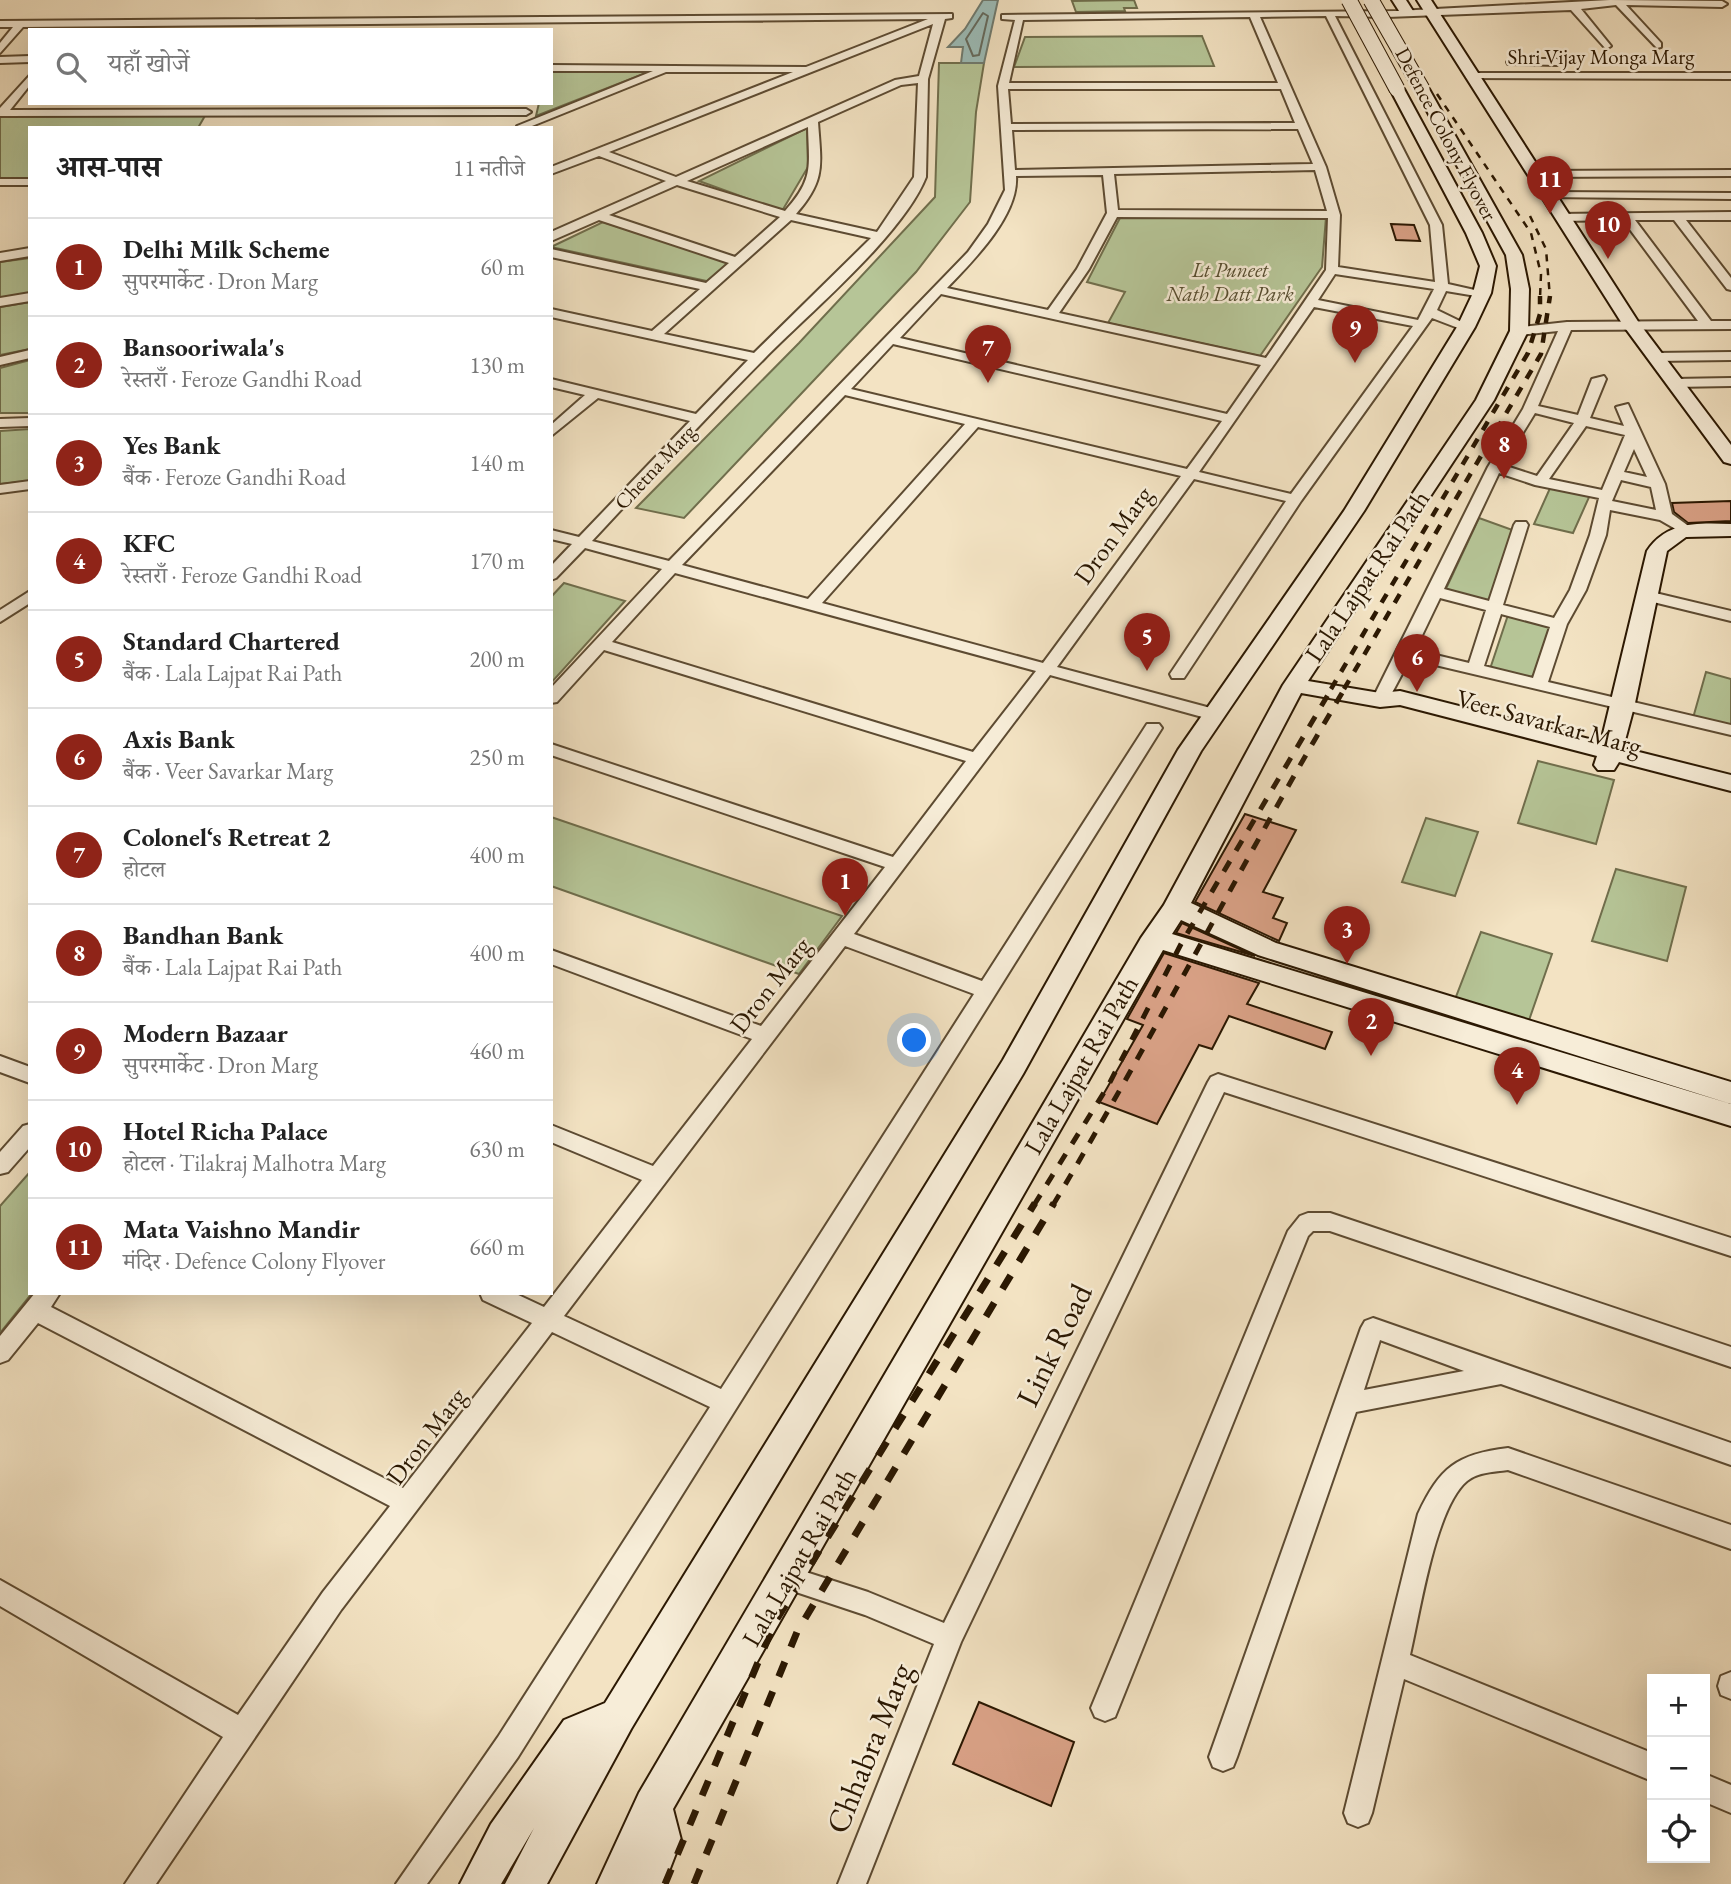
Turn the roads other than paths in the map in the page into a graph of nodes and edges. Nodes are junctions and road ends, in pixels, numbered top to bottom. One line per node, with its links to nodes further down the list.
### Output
1 (1371, 0): 98 (main road, Defence Colony Flyover, bridge)
2 (1618, 2): 3 (street); 4 (street); 18 (street)
3 (1720, 2): 8 (street)
4 (1580, 4): 5 (street); 17 (street)
5 (1427, 5): 7 (street); 27 (street)
6 (1340, 8): 7 (street); 9 (street); 81 (street); 84 (main road, Defence Colony Flyover, bridge)
7 (1399, 8)
8 (1731, 13)
9 (1254, 15): 31 (street); 32 (street)
10 (943, 18): 14 (street); 26 (street); 29 (street)
11 (0, 24): 12 (street)
12 (20, 24): 15 (street); 19 (street)
13 (457, 25): 14 (street); 16 (street)
14 (550, 25)
15 (222, 26): 16 (street)
16 (315, 26)
17 (1606, 46)
18 (1657, 46)
19 (0, 50)
20 (28, 59): 21 (street)
21 (0, 60)
22 (1512, 62): 23 (street)
23 (1557, 62)
24 (673, 67): 25 (street); 26 (street); 50 (street)
25 (553, 68)
26 (807, 69): 53 (street)
27 (1471, 76): 28 (street, Shri Vijay Monga Marg); 59 (street)
28 (1731, 76)
29 (923, 79): 33 (street); 36 (street)
30 (28, 80): 44 (street)
31 (1003, 86): 32 (street); 52 (street)
32 (1285, 86): 51 (street)
33 (870, 96): 34 (street); 45 (street)
34 (896, 96)
35 (909, 96): 36 (street)
36 (922, 96): 74 (street)
37 (117, 108): 38 (street); 44 (street)
38 (172, 108): 42 (street)
39 (271, 108): 42 (street); 43 (street)
40 (424, 108): 41 (street); 43 (street); 48 (street)
41 (527, 108): 49 (street)
42 (214, 112): 46 (street)
43 (311, 112): 47 (street)
44 (1, 113)
45 (813, 122): 60 (street); 72 (street)
46 (205, 126)
47 (304, 126)
48 (416, 126)
49 (522, 126)
50 (525, 126)
51 (1302, 126): 52 (street); 54 (street)
52 (1005, 127): 57 (street)
53 (598, 152): 55 (street); 60 (street)
54 (1321, 167): 56 (street); 67 (street)
55 (553, 170)
56 (1108, 170): 57 (street); 65 (street)
57 (1012, 173): 85 (street)
58 (1731, 173): 59 (street)
59 (1537, 174): 63 (street)
60 (673, 181): 66 (street); 72 (street)
61 (1, 182): 62 (street)
62 (28, 182)
63 (1548, 195): 64 (street); 70 (street)
64 (1731, 196)
65 (1113, 213): 67 (street); 90 (street)
66 (596, 215): 73 (street); 78 (street)
67 (1334, 215): 79 (street)
68 (1677, 216): 69 (street); 71 (street); 80 (street)
69 (1731, 216)
70 (1561, 217): 71 (street); 95 (street)
71 (1627, 217): 92 (street)
72 (786, 218): 74 (street); 78 (street)
73 (553, 236)
74 (880, 236): 103 (street)
75 (28, 253): 77 (street)
76 (553, 253): 83 (street)
77 (0, 257)
78 (738, 262): 83 (street)
79 (1332, 270): 81 (street); 88 (street, Dron Marg)
80 (1726, 271): 82 (street)
81 (1441, 286): 84 (street); 91 (street)
82 (1731, 286)
83 (709, 287): 97 (street)
84 (1484, 288): 94 (main road, Lala Lajpat Rai Path)
85 (940, 290): 90 (street); 99 (street)
86 (28, 297): 87 (street)
87 (0, 302)
88 (1310, 302): 91 (street); 105 (street, Dron Marg)
89 (553, 313): 97 (street)
90 (1051, 315): 105 (street)
91 (1425, 318): 94 (street); 130 (street)
92 (1707, 325): 93 (street); 95 (street)
93 (1731, 325)
94 (1466, 327): 157 (main road, Lala Lajpat Rai Path)
95 (1638, 328): 96 (street); 102 (street)
96 (1563, 331): 98 (street); 113 (street)
97 (653, 337): 103 (street)
98 (1516, 339): 152 (main road, Lala Lajpat Rai Path)
99 (892, 340): 110 (street); 115 (street)
100 (28, 354): 104 (street)
101 (1731, 356): 102 (street)
102 (1655, 357): 108 (street)
103 (757, 358): 114 (street, Chetna Marg)
104 (0, 361)
105 (1269, 363): 115 (street, Dron Marg)
106 (1599, 379): 118 (street)
107 (1731, 382): 108 (street)
108 (1674, 383): 122 (street)
109 (553, 384): 111 (street)
110 (843, 391): 117 (street); 137 (street)
111 (595, 394): 114 (street); 120 (street)
112 (1623, 407): 121 (street)
113 (1530, 408): 118 (street); 123 (street)
114 (700, 419): 136 (street, Chetna Marg)
115 (1231, 419): 124 (street, Dron Marg)
116 (28, 422): 119 (street)
117 (975, 422): 124 (street); 142 (street)
118 (1582, 422): 121 (street); 126 (street)
119 (0, 424)
120 (553, 430)
121 (1633, 433): 125 (street); 127 (street)
122 (1731, 458)
123 (1495, 467): 126 (street); 139 (street)
124 (1189, 475): 130 (street); 150 (street, Dron Marg)
125 (1618, 475): 127 (street); 131 (street)
126 (1540, 482): 131 (street)
127 (1658, 484): 133 (street)
128 (28, 485): 129 (street)
129 (0, 489)
130 (1294, 499): 151 (street)
131 (1606, 500): 133 (street); 146 (street)
132 (1521, 525): 143 (street)
133 (1676, 526): 134 (main road); 140 (main road)
134 (1731, 530)
135 (553, 535): 136 (street)
136 (584, 543): 137 (street); 138 (street, Chetna Marg)
137 (672, 567): 142 (street); 147 (street)
138 (553, 573)
139 (1436, 592): 143 (street); 148 (street)
140 (1647, 596): 144 (street); 156 (main road)
141 (28, 597): 145 (street)
142 (811, 606): 150 (street)
143 (1497, 608): 146 (street); 149 (street)
144 (1731, 615)
145 (0, 617)
146 (1559, 624): 153 (street)
147 (601, 644): 154 (street); 161 (street)
148 (1407, 653): 149 (street); 155 (street)
149 (1475, 669): 153 (street)
150 (1045, 670): 157 (street); 161 (street, Dron Marg)
151 (1178, 674)
152 (1294, 685): 155 (main road, Veer Savarkar Marg); 166 (main road, Lala Lajpat Rai Path)
153 (1539, 685): 156 (street)
154 (553, 696)
155 (1380, 700): 162 (main road, Veer Savarkar Marg)
156 (1624, 702): 159 (street); 162 (main road)
157 (1212, 714): 198 (main road, Lala Lajpat Rai Path)
158 (1153, 728): 171 (street)
159 (1731, 730)
160 (553, 750): 165 (street)
161 (977, 759): 165 (street, Dron Marg)
162 (1608, 759): 163 (main road, Veer Savarkar Marg); 164 (main road, Veer Savarkar Marg)
163 (1731, 783)
164 (1731, 798)
165 (895, 864): 167 (street, Dron Marg)
166 (1176, 907): 168 (main road, Lala Lajpat Rai Path); 170 (main road)
167 (841, 937): 171 (street); 172 (street, Dron Marg)
168 (1154, 938): 170 (main road); 193 (main road, Lala Lajpat Rai Path)
169 (553, 958): 172 (street)
170 (1262, 958): 175 (main road); 176 (main road)
171 (988, 991): 188 (street)
172 (763, 1035): 180 (street, Dron Marg)
173 (0, 1063): 174 (street)
174 (28, 1074)
175 (1731, 1093)
176 (1731, 1115)
177 (28, 1134): 179 (street)
178 (553, 1134): 180 (street)
179 (0, 1166)
180 (655, 1176): 184 (street, Dron Marg)
181 (1731, 1247): 195 (street, Link Road)
182 (495, 1295): 184 (street)
183 (42, 1302): 185 (street); 191 (street)
184 (548, 1320): 188 (street); 191 (street, Dron Marg)
185 (0, 1353)
186 (1731, 1357): 197 (street)
187 (1501, 1374): 189 (street); 189 (street); 190 (street)
188 (726, 1403): 209 (street)
189 (1347, 1403): 200 (street)
190 (1731, 1454)
191 (408, 1503): 199 (street, Dron Marg)
192 (1731, 1537): 196 (street)
193 (787, 1578): 195 (street); 204 (main road, Lala Lajpat Rai Path)
194 (0, 1592): 199 (street)
195 (950, 1638): 213 (street, Chhabra Marg)
196 (1394, 1662): 201 (street); 205 (street)
197 (1105, 1708)
198 (618, 1716): 206 (main road, Lala Lajpat Rai Path); 210 (main road)
199 (241, 1732): 208 (street, Dron Marg)
200 (1223, 1757)
201 (1647, 1765)
202 (1710, 1790): 203 (street)
203 (1731, 1799)
204 (653, 1807): 207 (main road); 212 (main road, Lala Lajpat Rai Path)
205 (1358, 1813)
206 (560, 1821): 211 (street)
207 (652, 1875)
208 (139, 1884)
209 (411, 1884)
210 (480, 1884)
211 (525, 1884)
212 (617, 1884)
213 (852, 1884)

